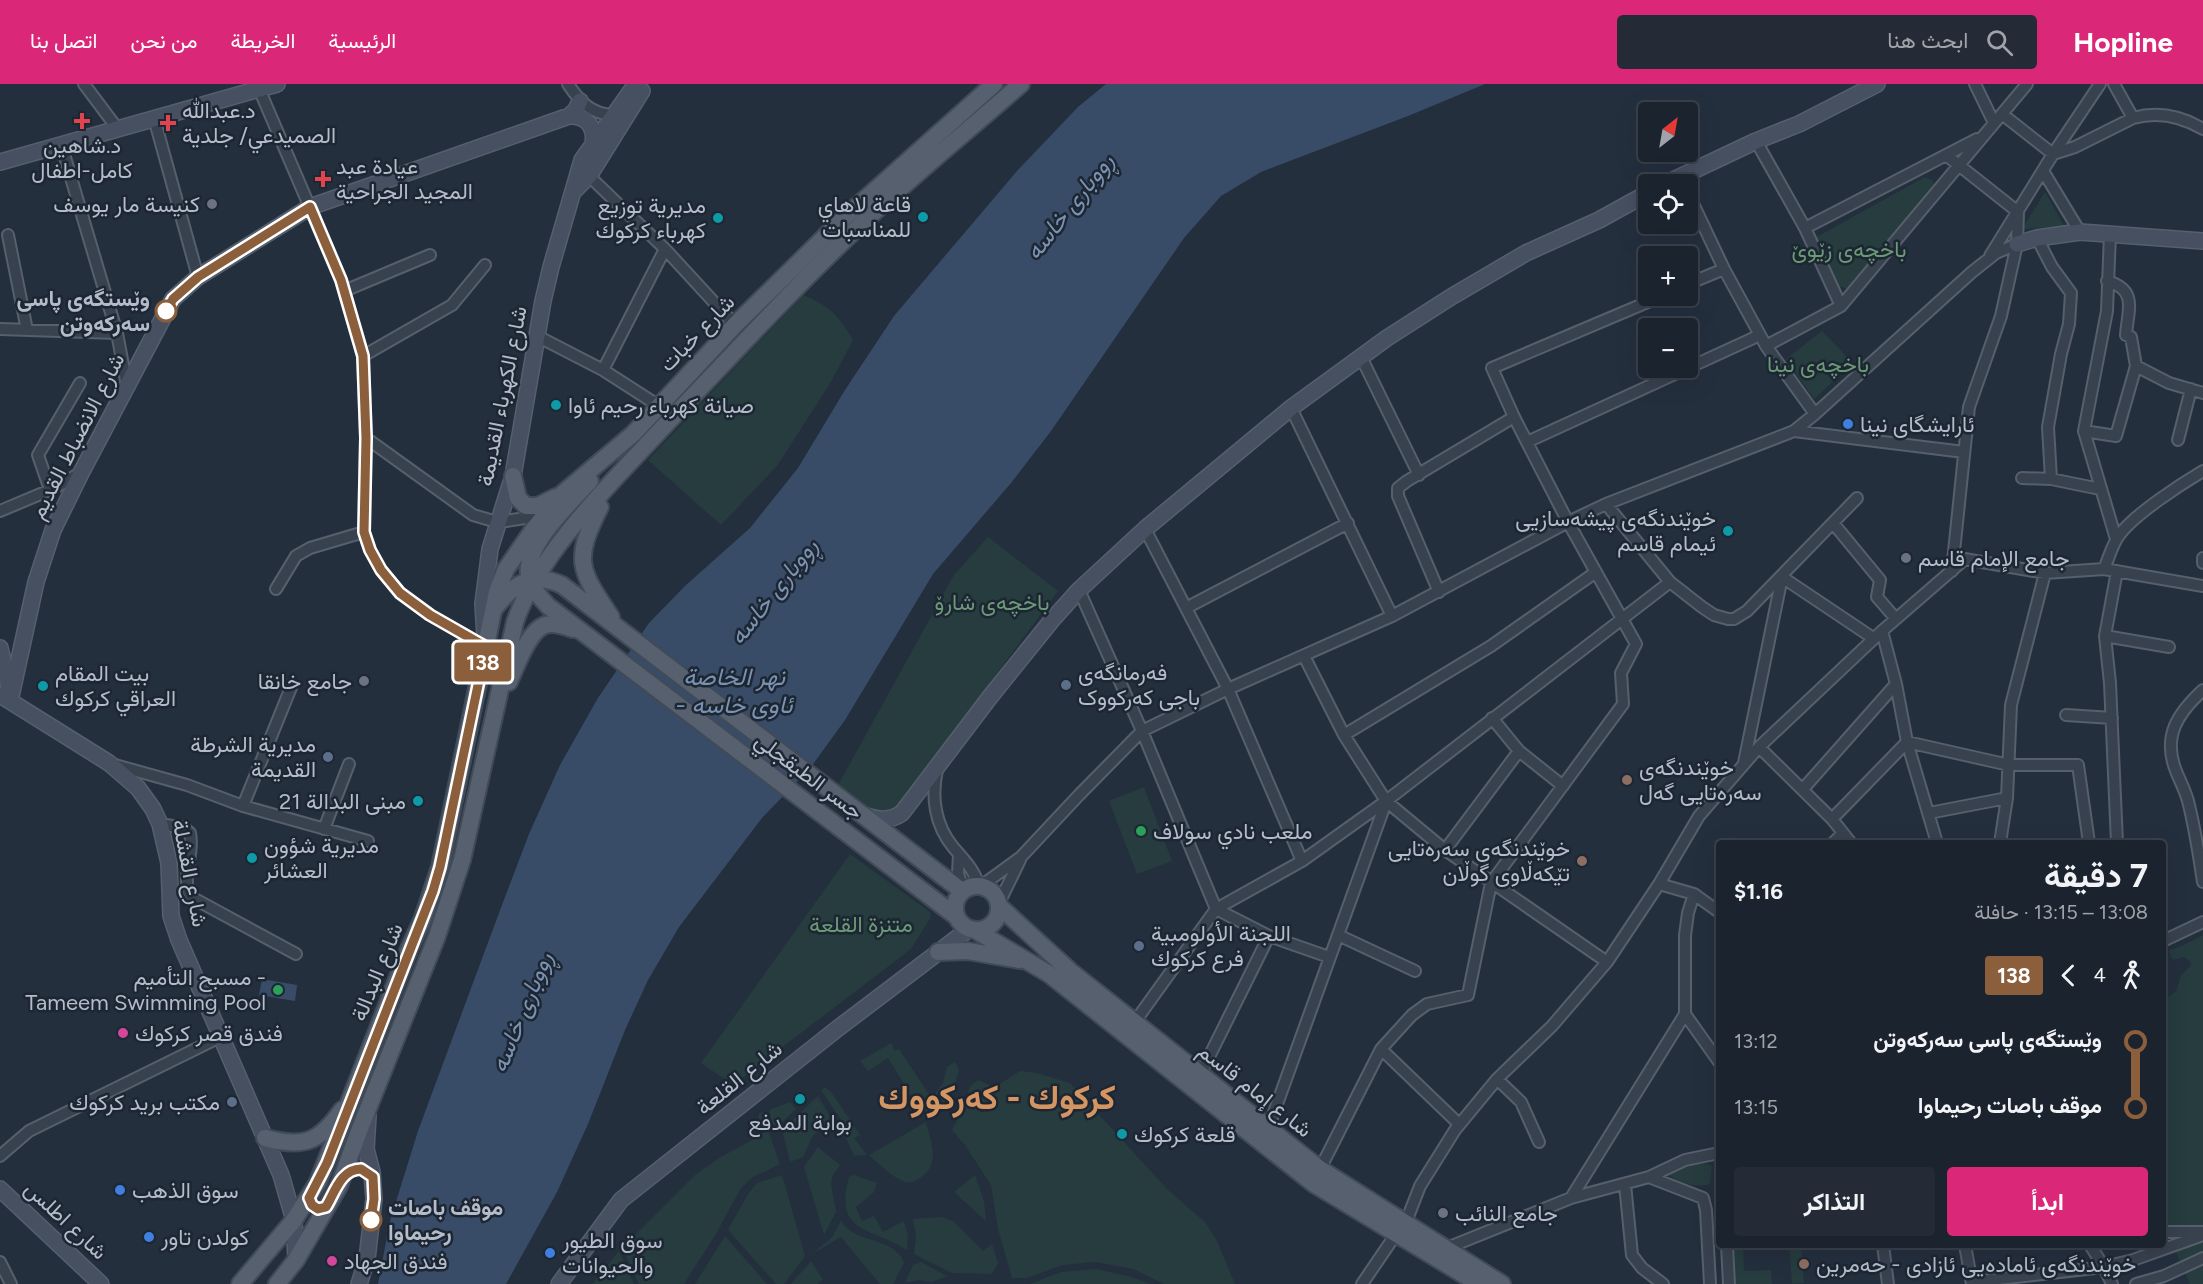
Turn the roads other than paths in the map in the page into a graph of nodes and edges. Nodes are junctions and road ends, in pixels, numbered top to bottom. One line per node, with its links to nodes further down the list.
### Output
1 (84, 84): 21 (street)
2 (277, 84): 13 (street)
3 (568, 84): 14 (street)
4 (636, 84): 16 (street, شارع الكهرباء القديمة)
5 (646, 84): 33 (street, شارع الكهرباء القديمة)
6 (994, 84): 57 (main road, شارع خبات)
7 (1021, 84): 89 (main road, شارع خبات)
8 (1877, 84): 24 (street)
9 (1975, 84): 20 (street)
10 (2027, 84): 15 (street)
11 (2100, 84): 27 (street)
12 (2114, 84): 19 (street)
13 (258, 87): 18 (street); 36 (street)
14 (580, 101): 16 (street); 17 (street)
15 (2002, 114): 20 (street); 27 (street)
16 (613, 115): 26 (street, شارع الكهرباء القديمة)
17 (569, 116): 26 (street); 36 (street, شارع الانضباط القديم)
18 (154, 118): 21 (street); 51 (street)
19 (2133, 118): 22 (street); 27 (street)
20 (1994, 123): 23 (street)
21 (117, 128): 25 (street)
22 (2203, 129)
23 (1982, 136): 28 (street); 30 (street)
24 (1756, 141): 32 (street); 39 (street)
25 (61, 144): 29 (street); 60 (street)
26 (593, 144): 34 (street, شارع الكهرباء القديمة)
27 (2053, 154): 31 (street)
28 (1946, 155): 30 (street); 39 (street)
29 (1, 160)
30 (1958, 165): 37 (street); 56 (street)
31 (2043, 171): 37 (street); 40 (street)
32 (1694, 174)
33 (589, 176): 34 (street, شارع الكهرباء القديمة); 46 (street)
34 (575, 190): 62 (street, شارع الكهرباء القديمة)
35 (1638, 199): 65 (street)
36 (310, 207): 51 (street, شارع الانضباط القديم); 54 (street)
37 (2018, 212): 45 (street); 48 (street)
38 (1698, 214): 50 (street)
39 (1805, 228): 56 (street)
40 (2080, 232): 41 (street); 43 (street)
41 (2110, 234): 44 (street); 53 (street)
42 (8, 235): 59 (street)
43 (2037, 238): 45 (street); 88 (street)
44 (2203, 241)
45 (2017, 244): 48 (street); 82 (street)
46 (665, 249): 57 (street); 67 (street)
47 (430, 255): 54 (street)
48 (1988, 259): 74 (street)
49 (485, 265): 64 (street)
50 (1725, 269): 52 (street); 61 (street)
51 (198, 277): 69 (street, شارع الانضباط القديم)
52 (1698, 280)
53 (2107, 281): 66 (street); 77 (street)
54 (344, 291): 64 (street)
55 (1638, 306): 75 (street)
56 (1841, 306): 63 (street)
57 (735, 325): 72 (main road, شارع خبات)
58 (0, 329): 59 (street)
59 (27, 330): 60 (street)
60 (117, 333): 69 (street)
61 (1760, 334): 63 (street); 81 (street)
62 (537, 336): 67 (street); 86 (street, شارع الكهرباء القديمة)
63 (1766, 346): 74 (street)
64 (363, 356): 79 (street)
65 (1360, 357): 73 (street); 85 (street)
66 (2136, 366): 70 (street); 77 (street)
67 (603, 370): 72 (street)
68 (80, 383): 91 (street)
69 (127, 387): 84 (street, شارع الانضباط القديم)
70 (2191, 389): 71 (street); 80 (street)
71 (2203, 393)
72 (659, 406): 78 (main road, شارع خبات)
73 (1291, 408): 98 (street); 100 (street)
74 (1815, 414): 76 (street)
75 (1514, 417): 81 (street); 85 (street)
76 (1794, 430): 82 (street); 94 (street)
77 (2084, 431): 90 (street)
78 (633, 434): 92 (main road, شارع خبات); 114 (main road)
79 (366, 438): 96 (street); 101 (street)
80 (2178, 440)
81 (1527, 442): 97 (street)
82 (1964, 452): 103 (street)
83 (2203, 471): 102 (street)
84 (81, 472): 91 (street); 136 (street, شارع الانضباط القديم)
85 (1419, 475): 118 (street)
86 (513, 476): 92 (main road); 96 (street, شارع الكهرباء القديمة)
87 (2022, 478): 88 (street)
88 (2051, 479): 90 (street)
89 (614, 480): 114 (main road, شارع خبات); 124 (main road)
90 (2100, 489): 102 (street)
91 (50, 490): 95 (street)
92 (562, 494): 96 (street); 120 (main road, شارع خبات)
93 (1857, 498): 99 (street)
94 (1606, 504): 97 (street); 113 (street)
95 (0, 512)
96 (497, 522): 128 (street, شارع الكهرباء القديمة)
97 (1568, 522): 110 (street); 118 (street)
98 (1348, 523): 119 (street); 121 (street)
99 (1833, 523): 112 (street); 123 (street)
100 (1145, 529): 117 (street); 119 (street)
101 (364, 532): 116 (street); 128 (street)
102 (2116, 539): 107 (street)
103 (1953, 557): 105 (street); 108 (street)
104 (2203, 558): 106 (street)
105 (1965, 559): 108 (street); 111 (street)
106 (2203, 563)
107 (2104, 569): 109 (street); 111 (street)
108 (1952, 571): 123 (street)
109 (2117, 571): 115 (street); 127 (street)
110 (1596, 572): 122 (street); 142 (street)
111 (2045, 573): 149 (street)
112 (1782, 577): 113 (street); 126 (street); 148 (street)
113 (1670, 582): 122 (street)
114 (532, 585): 120 (main road); 124 (main road, جسر الطبقجلي); 125 (main road, جسر الطبقجلي); 137 (main road, شارع البدالة)
115 (2203, 586)
116 (276, 589)
117 (1079, 590): 141 (street); 150 (street)
118 (1439, 592): 121 (street)
119 (1186, 608): 134 (street)
120 (494, 609): 128 (main road, شارع خبات)
121 (1392, 616): 131 (street)
122 (1622, 618): 139 (street); 151 (street)
123 (1896, 619): 126 (street)
124 (620, 630): 157 (main road, جسر الطبقجلي)
125 (580, 631): 137 (main road); 181 (main road, جسر الطبقجلي)
126 (1878, 634): 132 (street); 144 (street)
127 (2105, 636): 129 (street); 140 (street)
128 (486, 647): 200 (main road, شارع البدالة)
129 (2169, 647)
130 (0, 648): 136 (street)
131 (1304, 656): 134 (street); 142 (street)
132 (1896, 684): 143 (street); 152 (street)
133 (292, 685): 155 (street)
134 (1228, 689): 141 (street); 172 (street)
135 (2203, 690): 173 (street)
136 (8, 698): 146 (street, شارع القشلة)
137 (496, 710): 201 (main road, شارع البدالة)
138 (2066, 716): 140 (street)
139 (1492, 718): 145 (street); 154 (street)
140 (2112, 718): 167 (street)
141 (1142, 731): 171 (street); 179 (street)
142 (1344, 735): 154 (street)
143 (1907, 742): 149 (street); 156 (street); 158 (street)
144 (1759, 747): 148 (street); 152 (street)
145 (1519, 751): 151 (street); 169 (street)
146 (109, 764): 155 (street); 159 (street, شارع القشلة)
147 (349, 764): 160 (street)
148 (1744, 764): 175 (street)
149 (2009, 765): 153 (street); 166 (street)
150 (938, 767): 157 (street); 170 (street)
151 (1563, 786): 174 (street)
152 (1803, 789): 158 (street)
153 (2007, 798): 156 (street); 165 (street)
154 (1386, 801): 169 (street); 172 (street); 184 (street)
155 (243, 806): 160 (street)
156 (1929, 813): 164 (street)
157 (861, 814): 176 (main road, جسر الطبقجلي)
158 (1832, 819): 161 (street)
159 (160, 824): 188 (street); 195 (street, شارع القشلة)
160 (324, 829): 168 (street)
161 (1843, 833): 162 (street); 163 (street)
162 (1836, 840)
163 (1849, 840)
164 (1936, 840)
165 (2000, 840)
166 (2089, 840)
167 (2117, 840)
168 (368, 841)
169 (1445, 850): 174 (street)
170 (959, 854): 176 (street); 176 (street)
171 (1022, 857): 176 (street); 178 (street)
172 (1302, 861): 179 (street)
173 (2203, 882)
174 (1491, 883): 191 (street); 196 (street)
175 (1659, 884): 177 (street); 191 (street)
176 (971, 888): 178 (main road); 181 (main road)
177 (1694, 894): 180 (street); 193 (street)
178 (999, 904): 183 (main road); 194 (main road, شارع إمام قاسم)
179 (1216, 909): 185 (street); 194 (street)
180 (1716, 910)
181 (957, 917): 183 (main road)
182 (2203, 922): 186 (street)
183 (972, 930): 187 (street, شارع القلعة); 190 (main road, شارع إمام قاسم)
184 (1338, 934): 189 (street); 192 (street)
185 (1269, 936): 189 (street); 198 (street)
186 (2166, 940)
187 (938, 952): 190 (main road); 238 (street, شارع القلعة)
188 (296, 954)
189 (1329, 957): 203 (street)
190 (1030, 962): 218 (main road, شارع إمام قاسم)
191 (1607, 962): 199 (street)
192 (1415, 971)
193 (1685, 1014): 197 (street); 215 (street)
194 (1134, 1023): 198 (main road, شارع إمام قاسم)
195 (220, 1037): 204 (street, شارع القشلة); 207 (street)
196 (1381, 1049): 202 (street); 208 (street)
197 (1716, 1058)
198 (1200, 1075): 203 (main road, شارع إمام قاسم)
199 (1497, 1079): 202 (street); 205 (street)
200 (355, 1089): 204 (main road); 214 (main road, شارع البدالة)
201 (369, 1108): 209 (street); 211 (main road, شارع البدالة)
202 (1459, 1124): 218 (street)
203 (1268, 1129): 208 (main road, شارع إمام قاسم)
204 (265, 1138): 217 (street, شارع القشلة)
205 (1539, 1142)
206 (1716, 1154): 210 (street)
207 (0, 1156)
208 (1320, 1169): 218 (main road, شارع إمام قاسم)
209 (373, 1177): 211 (street); 237 (street)
210 (1649, 1177): 212 (street); 243 (street)
211 (342, 1178): 216 (main road, شارع البدالة)
212 (1625, 1184): 215 (street); 242 (street)
213 (0, 1189): 234 (street, شارع اطلس)
214 (309, 1198): 216 (main road); 217 (main road, شارع البدالة)
215 (1571, 1198): 221 (street)
216 (326, 1207): 229 (main road, شارع البدالة)
217 (294, 1220): 229 (street, شارع القشلة); 235 (main road, شارع البدالة)
218 (1401, 1228): 221 (main road, شارع إمام قاسم); 239 (street); 240 (main road, شارع إمام قاسم)
219 (2166, 1232): 220 (street)
220 (2203, 1234): 227 (street)
221 (1447, 1248): 241 (main road, شارع إمام قاسم)
222 (1727, 1248): 244 (street)
223 (1883, 1248): 245 (street)
224 (1966, 1248): 232 (street)
225 (2092, 1248): 231 (street)
226 (2165, 1248): 231 (street)
227 (2166, 1248)
228 (2203, 1258): 247 (street)
229 (296, 1260): 236 (main road, شارع البدالة)
230 (0, 1262): 233 (street)
231 (2104, 1267): 232 (street); 246 (street)
232 (1972, 1283)
233 (11, 1284)
234 (101, 1284)
235 (240, 1284)
236 (277, 1284)
237 (359, 1284)
238 (559, 1284)
239 (1362, 1284)
240 (1479, 1284)
241 (1502, 1284)
242 (1663, 1284)
243 (1710, 1284)
244 (1729, 1284)
245 (1888, 1284)
246 (2112, 1284)
247 (2136, 1284)

